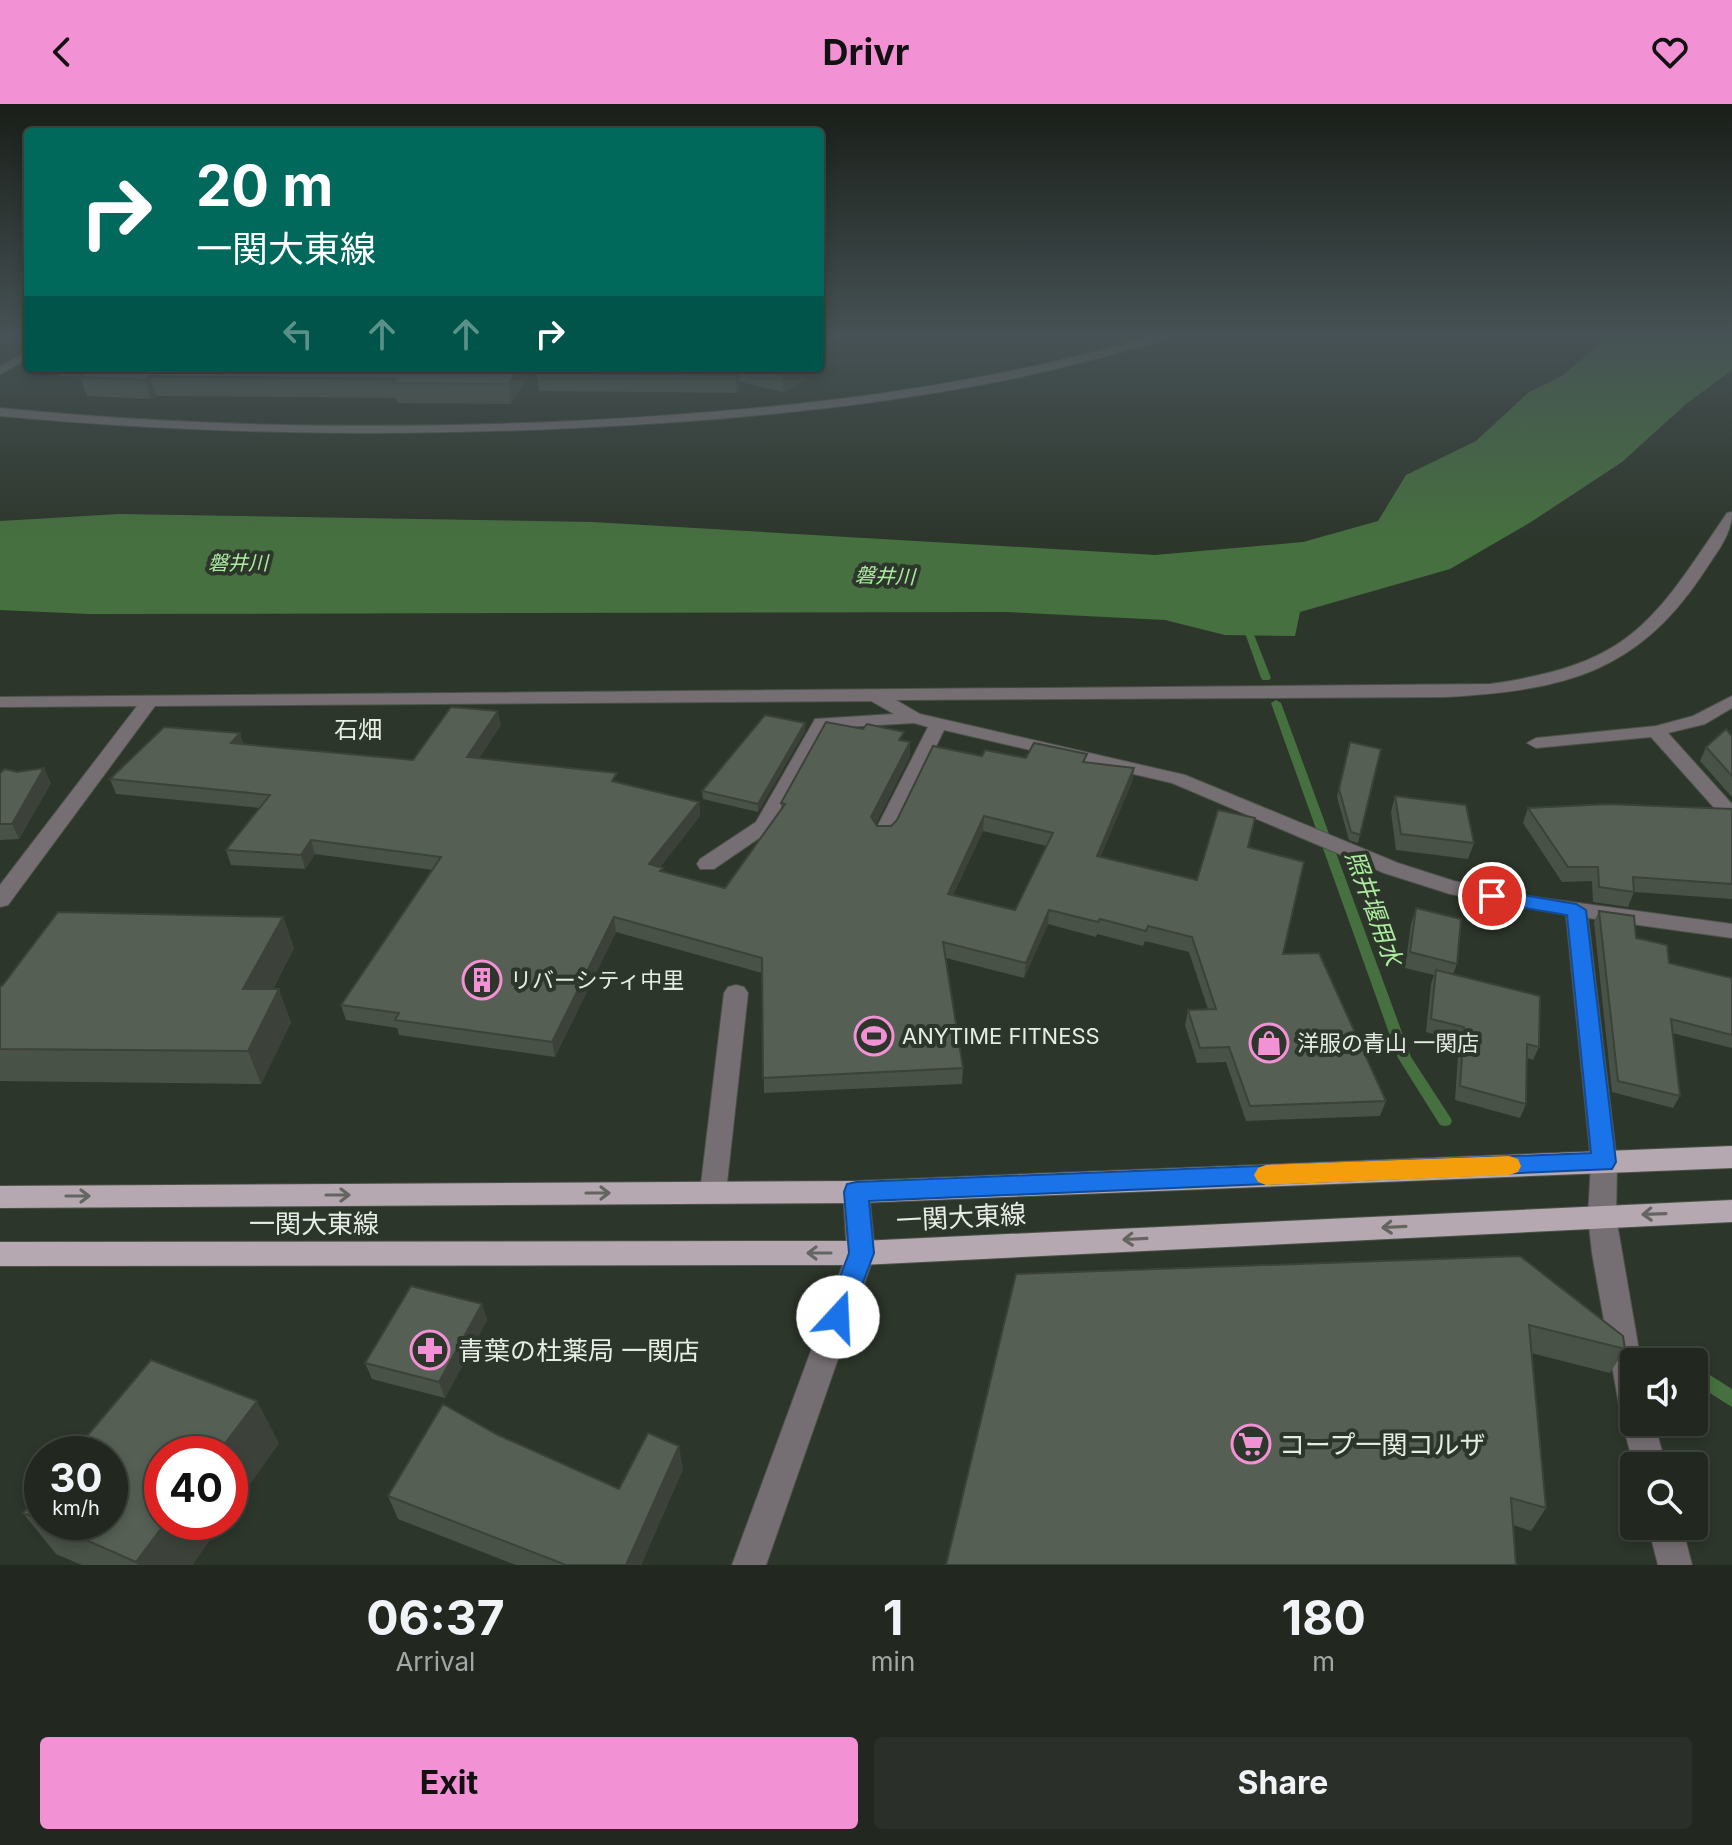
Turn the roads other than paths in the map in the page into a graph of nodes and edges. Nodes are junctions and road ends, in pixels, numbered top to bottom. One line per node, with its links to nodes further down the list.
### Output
1 (844, 404): 2 (street)
2 (0, 412)
3 (1732, 516): 4 (street)
4 (875, 695): 7 (street); 8 (street)
5 (1732, 701): 10 (street)
6 (0, 702): 7 (street)
7 (148, 703): 15 (street)
8 (914, 718): 9 (street); 14 (street)
9 (939, 723): 13 (street); 16 (street)
10 (1656, 731): 11 (street); 12 (street)
11 (1536, 743)
12 (1732, 816)
13 (884, 833)
14 (707, 864)
15 (0, 900)
16 (1576, 910): 17 (street); 20 (street)
17 (1732, 931)
18 (736, 993): 21 (street)
19 (1732, 1157): 20 (main road, 一関大東線)
20 (1604, 1162): 22 (main road, 一関大東線); 25 (street)
21 (713, 1192): 22 (main road, 一関大東線); 23 (main road, 一関大東線, one-way to 21)
22 (856, 1192): 26 (street)
23 (0, 1197)
24 (1732, 1211): 25 (main road, 一関大東線, one-way to 25)
25 (1602, 1217): 26 (main road, 一関大東線, one-way to 26); 28 (street)
26 (861, 1253): 27 (main road, 一関大東線, one-way to 27); 30 (street)
27 (0, 1254)
28 (1624, 1348)
29 (1669, 1540): 31 (street)
30 (749, 1565)
31 (1675, 1565)

